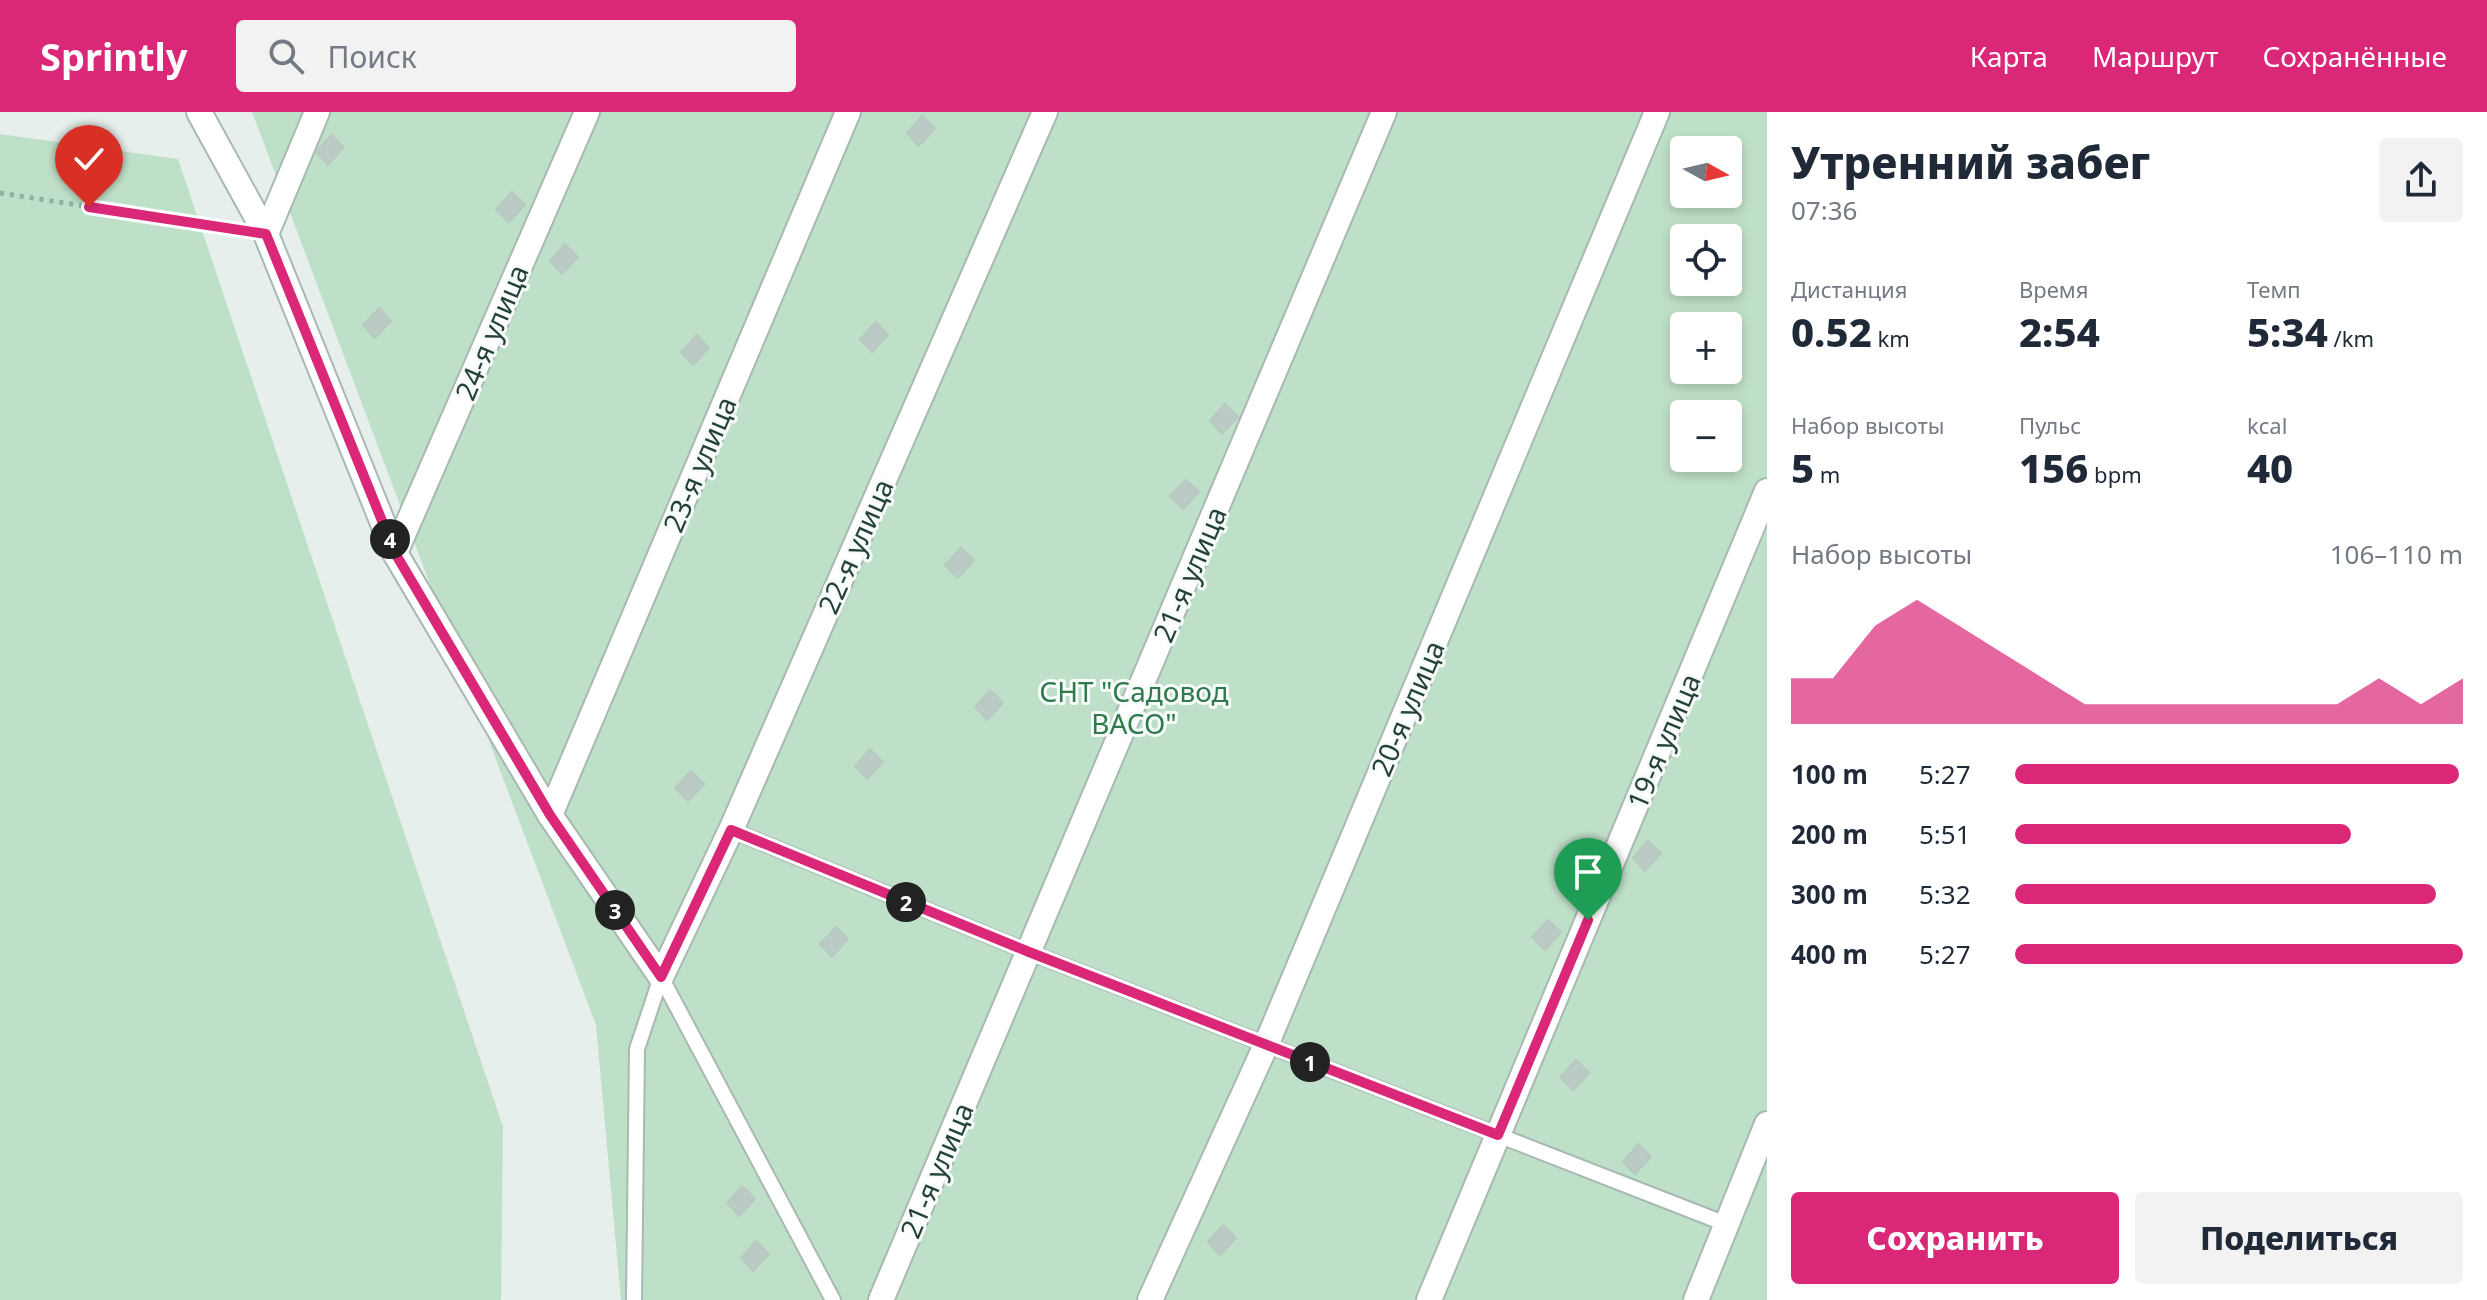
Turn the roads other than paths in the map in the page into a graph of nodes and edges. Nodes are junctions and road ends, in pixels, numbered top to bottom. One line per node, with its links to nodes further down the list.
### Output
1 (199, 112): 8 (street)
2 (317, 112): 8 (street)
3 (587, 112): 10 (street, 24-я улица)
4 (848, 112): 11 (street, 23-я улица)
5 (1045, 112): 12 (street, 22-я улица)
6 (1384, 112): 13 (street, 21-я улица)
7 (1657, 112): 15 (street, 20-я улица)
8 (266, 234): 10 (street)
9 (1767, 491): 17 (street, 19-я улица)
10 (395, 553): 11 (street)
11 (550, 815): 14 (street)
12 (731, 830): 13 (lane); 14 (street, 22-я улица)
13 (1029, 952): 15 (lane); 21 (street, 21-я улица)
14 (661, 977): 19 (lane); 20 (lane)
15 (1266, 1045): 17 (lane); 22 (street, 20-я улица)
16 (1767, 1124): 18 (street)
17 (1498, 1135): 18 (lane); 23 (street, 19-я улица)
18 (1726, 1224): 24 (street)
19 (634, 1300)
20 (833, 1300)
21 (881, 1300)
22 (1150, 1300)
23 (1429, 1300)
24 (1696, 1300)

